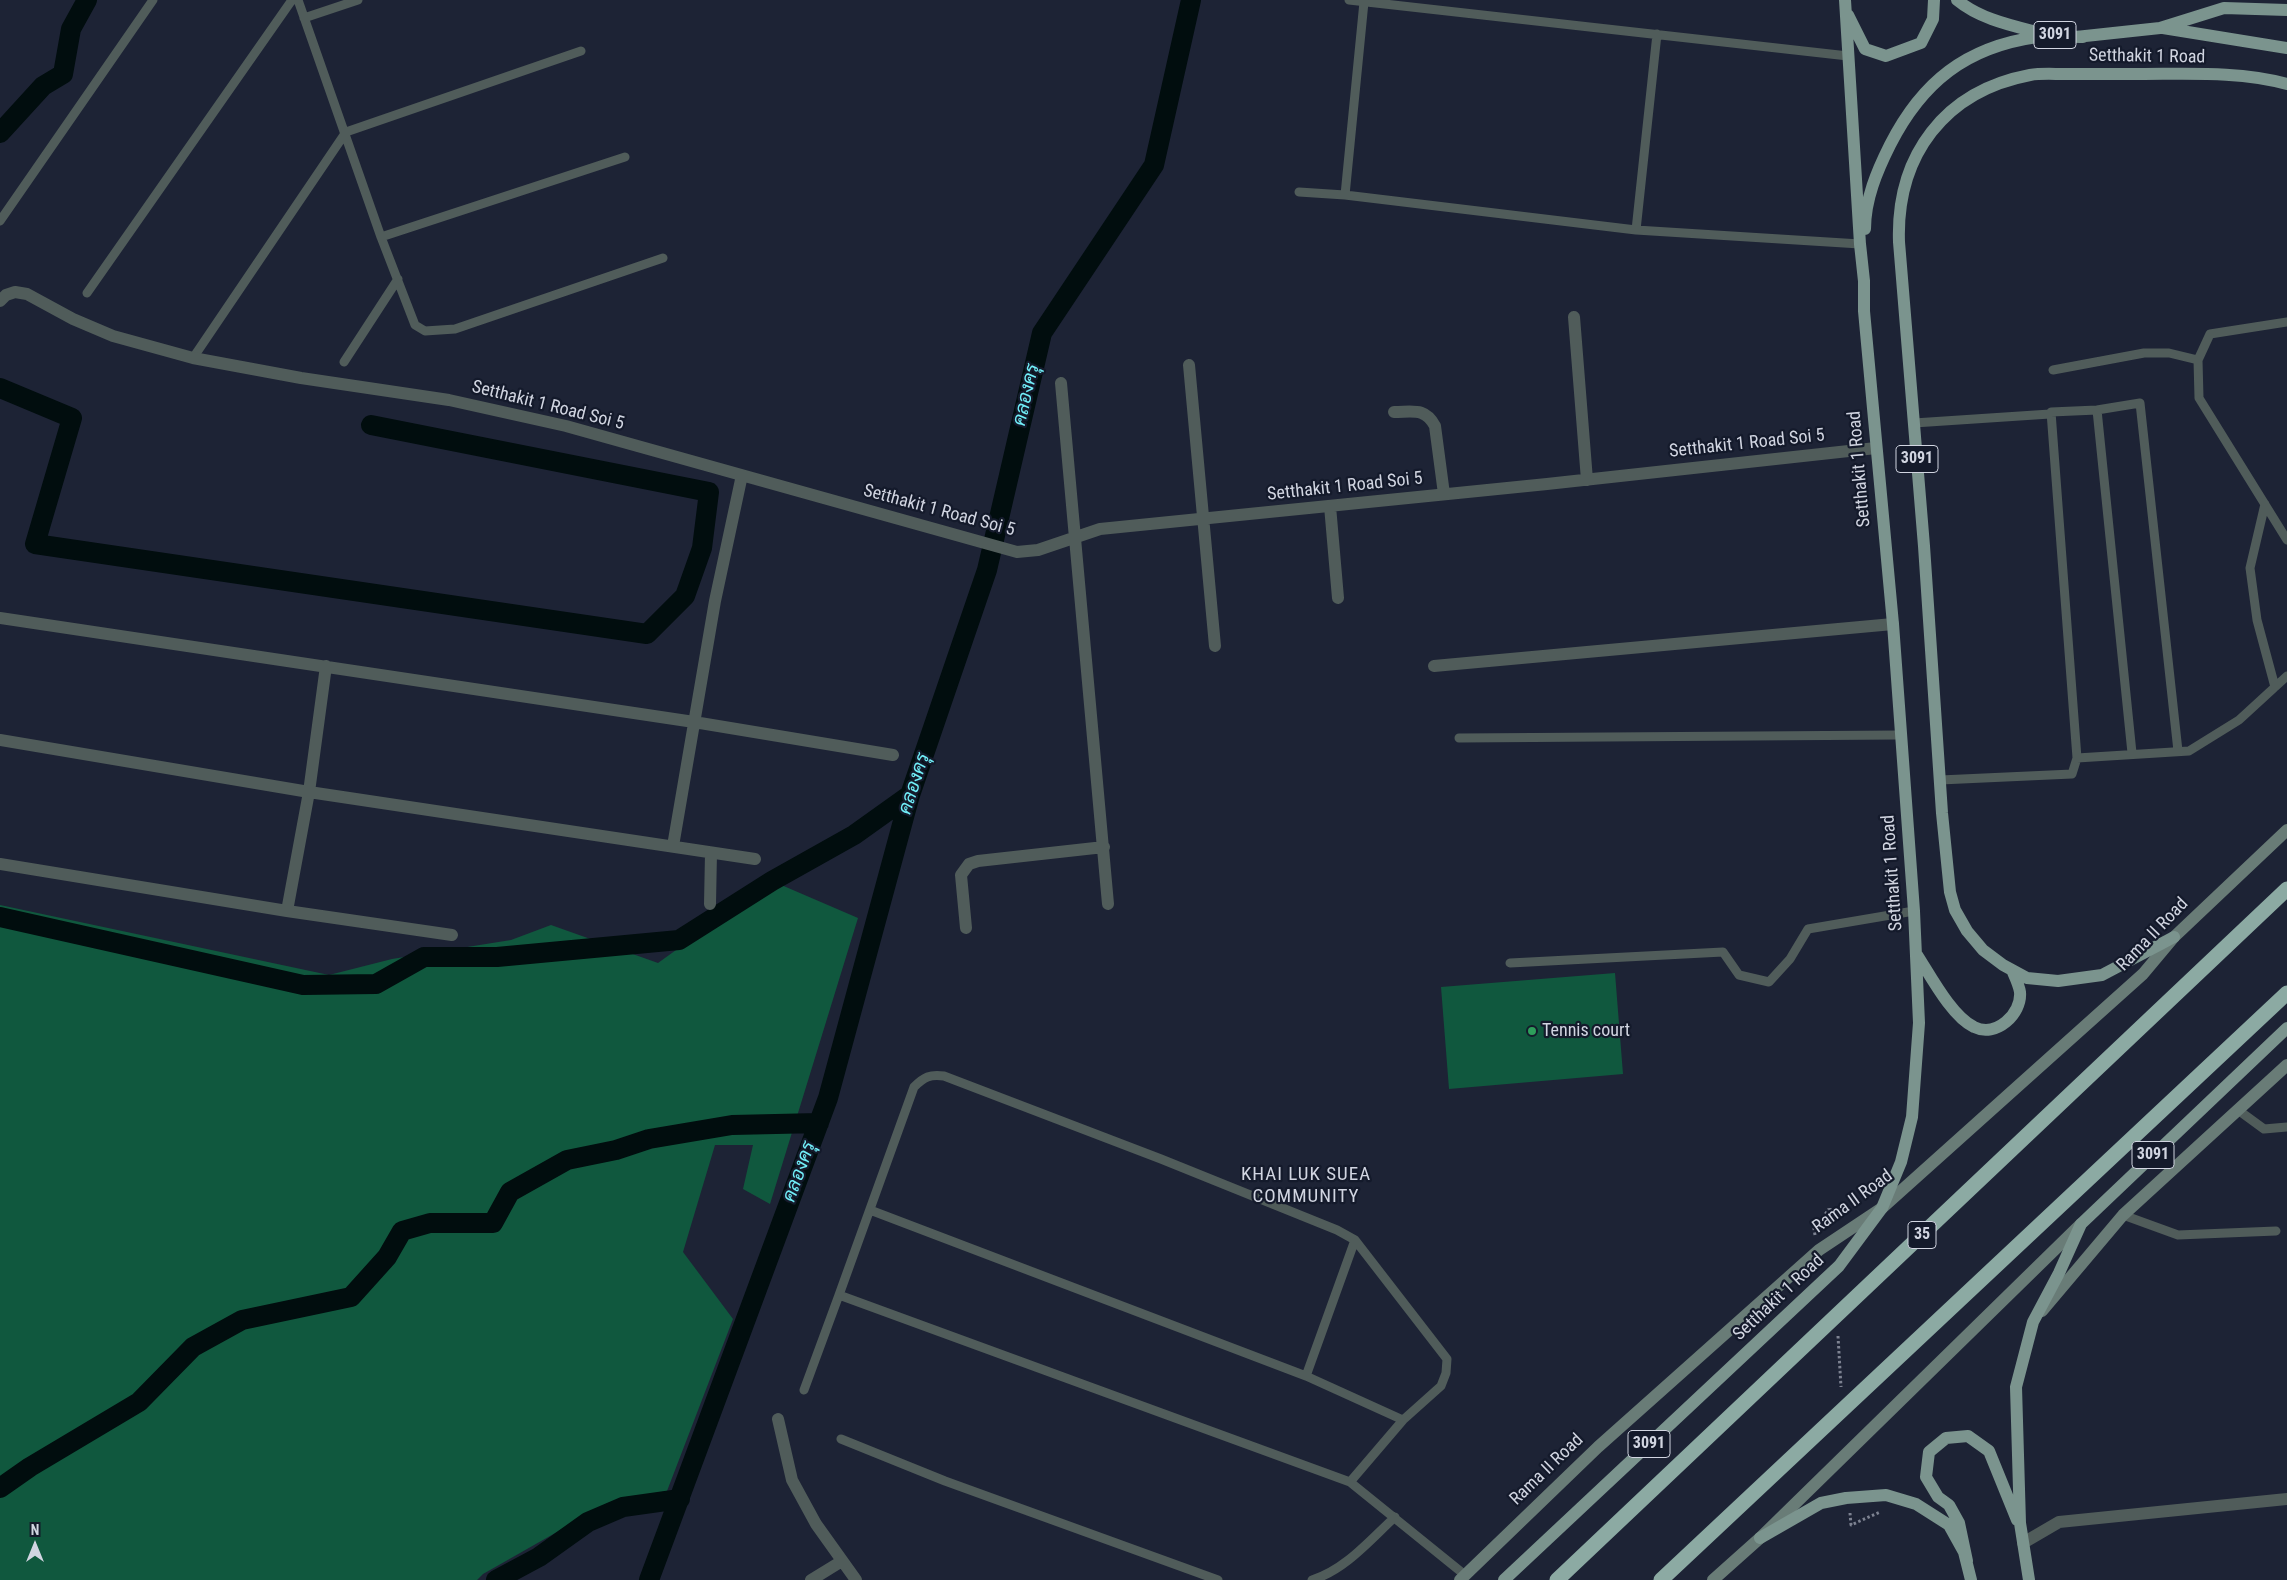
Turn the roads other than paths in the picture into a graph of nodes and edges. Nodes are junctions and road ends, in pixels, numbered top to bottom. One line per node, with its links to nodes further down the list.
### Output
1 (152, 0): 23 (lane)
2 (292, 0): 30 (lane)
3 (298, 0): 11 (lane)
4 (358, 0): 11 (lane)
5 (1349, 0): 8 (lane)
6 (1934, 0): 9 (main road)
7 (1958, 0): 14 (main road, Setthakit 1 Road / 3091)
8 (1364, 2): 13 (lane); 22 (lane)
9 (1845, 4): 17 (main road, Setthakit 1 Road / 3091)
10 (2287, 10): 12 (main road, Setthakit 1 Road / 3091)
11 (304, 18): 19 (lane)
12 (2160, 28): 14 (main road, Setthakit 1 Road / 3091); 15 (main road, Setthakit 1 Road / 3091)
13 (1657, 34): 17 (lane); 24 (lane)
14 (2083, 37): 29 (main road)
15 (2287, 48)
16 (581, 51): 19 (lane)
17 (1848, 56): 26 (main road, Setthakit 1 Road / 3091)
18 (2287, 84): 43 (main road, Setthakit 1 Road / 3091)
19 (346, 132): 25 (lane); 34 (lane)
20 (625, 157): 25 (lane)
21 (1299, 192): 22 (lane)
22 (1345, 195): 24 (lane)
23 (0, 221)
24 (1636, 230): 26 (lane)
25 (381, 237): 28 (lane)
26 (1860, 244): 29 (main road, Setthakit 1 Road / 3091)
27 (663, 258): 28 (lane)
28 (398, 279): 36 (lane)
29 (1864, 281): 44 (main road, Setthakit 1 Road / 3091)
30 (87, 293)
31 (0, 301): 34 (street, Setthakit 1 Road Soi 5)
32 (1574, 317): 46 (street)
33 (2287, 322): 35 (lane)
34 (193, 358): 45 (street, Setthakit 1 Road Soi 5)
35 (2198, 360): 38 (lane); 48 (lane)
36 (344, 362)
37 (1189, 366): 50 (street)
38 (2053, 370)
39 (1061, 383): 51 (street)
40 (2097, 410): 42 (lane); 65 (lane); 66 (lane)
41 (1394, 412): 47 (street)
42 (2050, 414): 43 (lane); 68 (lane)
43 (1914, 423): 69 (main road, Setthakit 1 Road / 3091)
44 (1876, 448): 46 (street, Setthakit 1 Road Soi 5); 55 (main road, Setthakit 1 Road / 3091)
45 (742, 476): 51 (street, Setthakit 1 Road Soi 5); 61 (street)
46 (1586, 480): 47 (street, Setthakit 1 Road Soi 5)
47 (1444, 494): 49 (street, Setthakit 1 Road Soi 5)
48 (2265, 504): 52 (lane); 60 (lane)
49 (1330, 506): 50 (street, Setthakit 1 Road Soi 5); 53 (street)
50 (1204, 518): 51 (street, Setthakit 1 Road Soi 5); 56 (street)
51 (1076, 536): 73 (street)
52 (2287, 540)
53 (1338, 598)
54 (4, 618): 57 (street)
55 (1892, 624): 58 (street); 62 (main road, Setthakit 1 Road / 3091)
56 (1216, 646)
57 (326, 666): 61 (street); 70 (street)
58 (1434, 666)
59 (2287, 676): 60 (lane)
60 (2275, 687): 65 (lane)
61 (694, 722): 67 (street); 72 (street)
62 (1899, 736): 63 (lane); 81 (main road, Setthakit 1 Road / 3091)
63 (1460, 738)
64 (0, 740): 70 (street)
65 (2178, 752): 66 (lane)
66 (2132, 753): 68 (lane)
67 (893, 755)
68 (2077, 758): 69 (lane)
69 (1940, 780): 87 (main road, Setthakit 1 Road / 3091)
70 (309, 792): 72 (street); 80 (street)
71 (2287, 830): 84 (main road, Rama II Road)
72 (673, 846): 74 (street)
73 (1104, 847): 79 (street); 82 (street)
74 (711, 852): 75 (street); 78 (street)
75 (755, 859)
76 (0, 864): 80 (street)
77 (2287, 889): 119 (highway, 35)
78 (710, 904)
79 (1108, 904)
80 (287, 911): 83 (street)
81 (1914, 911): 85 (main road, Setthakit 1 Road / 3091); 86 (lane)
82 (966, 928)
83 (452, 935)
84 (2174, 937): 87 (main road, Setthakit 1 Road / 3091); 93 (main road, Rama II Road)
85 (1916, 954): 87 (main road); 93 (main road, Setthakit 1 Road / 3091)
86 (1510, 963)
87 (2012, 970)
88 (2287, 993): 120 (highway)
89 (2287, 1028): 96 (main road, 3091)
90 (2287, 1065): 91 (main road)
91 (2238, 1110): 92 (lane); 95 (main road)
92 (2287, 1127)
93 (1882, 1208): 113 (main road, Rama II Road); 118 (main road, Setthakit 1 Road / 3091)
94 (870, 1210): 98 (lane); 99 (lane); 101 (lane)
95 (2123, 1214): 97 (lane); 100 (main road)
96 (2081, 1224): 100 (main road, 3091); 109 (main road)
97 (2276, 1230)
98 (1355, 1240): 101 (lane); 104 (lane)
99 (839, 1295): 102 (lane); 106 (lane)
100 (2033, 1322): 110 (main road, 3091)
101 (1306, 1376): 104 (lane)
102 (804, 1390)
103 (778, 1419): 111 (street)
104 (1403, 1420): 106 (lane)
105 (841, 1439): 116 (lane)
106 (1350, 1482): 108 (lane)
107 (2287, 1499): 110 (street)
108 (1395, 1517): 113 (lane); 117 (lane)
109 (1760, 1538): 112 (main road); 121 (main road)
110 (2022, 1538): 112 (main road); 123 (main road, 3091)
111 (842, 1561): 114 (street); 115 (street)
112 (1967, 1561): 122 (main road)
113 (1463, 1578)
114 (811, 1580)
115 (856, 1580)
116 (1218, 1580)
117 (1312, 1580)
118 (1504, 1580)
119 (1557, 1580)
120 (1661, 1580)
121 (1713, 1580)
122 (1971, 1580)
123 (2029, 1580)

